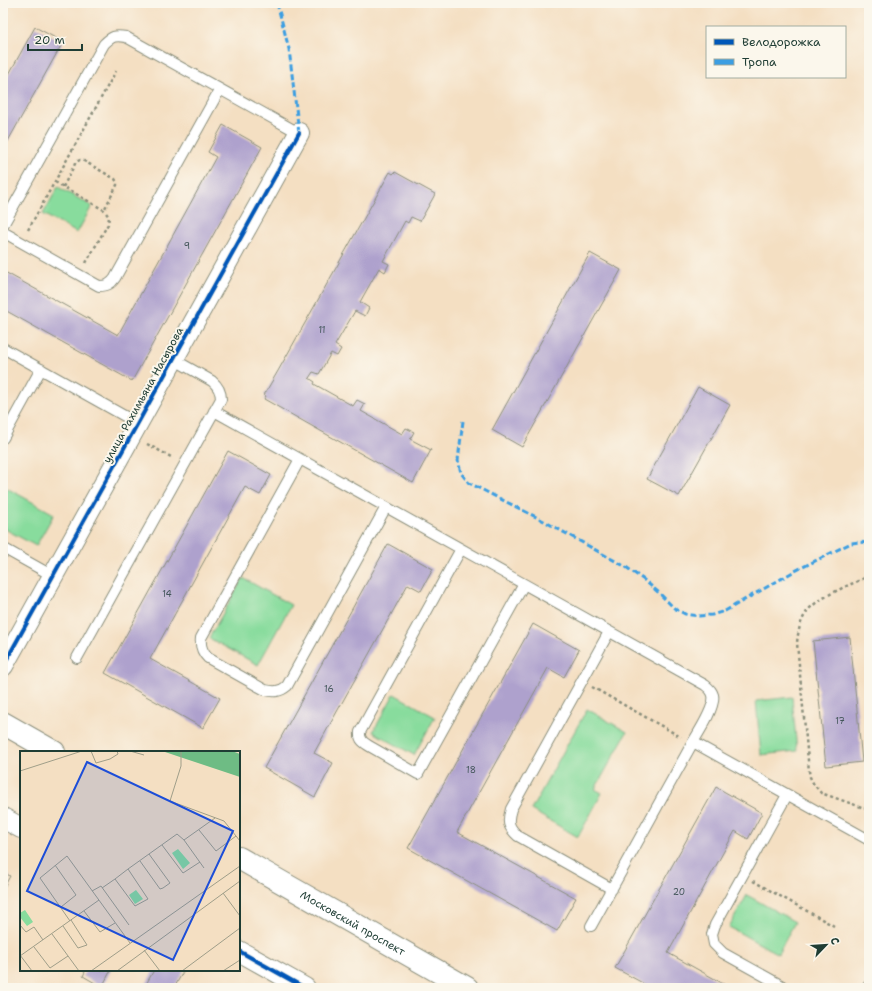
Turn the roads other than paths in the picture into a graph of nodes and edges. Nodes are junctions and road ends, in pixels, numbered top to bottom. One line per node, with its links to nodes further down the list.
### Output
1 (220, 89): 2 (lane); 3 (lane); 4 (lane)
2 (299, 133): 6 (street, улица Рахимьяна Насырова)
3 (3, 225)
4 (3, 232)
5 (3, 348): 7 (lane)
6 (173, 359): 8 (lane); 9 (street, улица Рахимьяна Насырова)
7 (41, 370): 9 (lane); 10 (lane)
8 (214, 411): 11 (lane); 18 (lane)
9 (134, 429): 15 (street, улица Рахимьяна Насырова)
10 (3, 438)
11 (300, 459): 12 (lane); 12 (lane)
12 (386, 507): 14 (lane)
13 (3, 548): 15 (lane)
14 (461, 549): 16 (lane); 16 (lane)
15 (53, 576): 19 (street, улица Рахимьяна Насырова)
16 (524, 584): 17 (lane)
17 (609, 632): 21 (lane); 28 (lane)
18 (77, 658)
19 (3, 666)
20 (3, 723): 22 (main road)
21 (693, 743): 23 (lane); 28 (lane)
22 (52, 751)
23 (787, 794): 26 (lane); 34 (lane)
24 (3, 818): 25 (street)
25 (20, 827)
26 (869, 840)
27 (240, 859): 33 (main road, Московский проспект)
28 (612, 888): 29 (lane)
29 (591, 926)
30 (240, 952): 32 (street)
31 (869, 985): 35 (lane)
32 (305, 988)
33 (467, 988)
34 (786, 988)
35 (867, 988)

